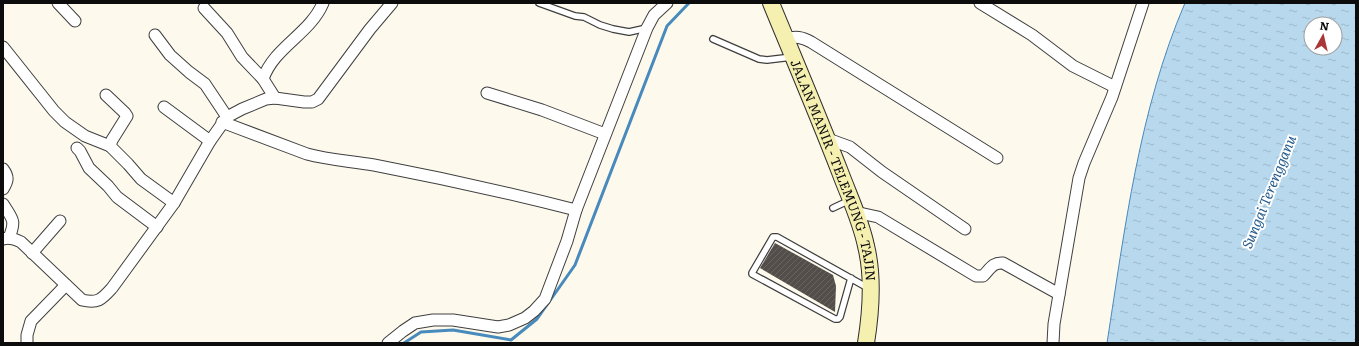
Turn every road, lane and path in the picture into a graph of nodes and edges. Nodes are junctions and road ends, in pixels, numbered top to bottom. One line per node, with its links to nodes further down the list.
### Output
1 (58, 3): 10 (street)
2 (323, 3): 17 (street)
3 (392, 3): 21 (street)
4 (539, 3): 11 (lane)
5 (667, 3): 11 (street)
6 (771, 3): 14 (main road, JALAN MANIR - TELEMUNG - TAJIN)
7 (980, 3): 18 (street)
8 (1143, 3): 18 (street)
9 (204, 8): 17 (street)
10 (75, 21)
11 (647, 28): 24 (street)
12 (154, 35): 23 (street)
13 (713, 39): 16 (lane)
14 (786, 39): 16 (main road, JALAN MANIR - TELEMUNG - TAJIN); 29 (street)
15 (3, 47): 27 (street)
16 (792, 57): 25 (main road, JALAN MANIR - TELEMUNG - TAJIN)
17 (263, 79): 21 (street)
18 (1115, 86): 45 (street)
19 (486, 93): 24 (street)
20 (106, 96): 27 (street)
21 (275, 98): 23 (street)
22 (164, 107): 26 (street)
23 (225, 120): 26 (street); 36 (street)
24 (605, 134): 36 (street)
25 (828, 139): 34 (main road, JALAN MANIR - TELEMUNG - TAJIN); 39 (street)
26 (210, 141): 32 (street)
27 (110, 146): 32 (street)
28 (77, 148): 38 (street)
29 (997, 158)
30 (3, 169): 31 (street)
31 (3, 189)
32 (174, 203): 38 (street)
33 (3, 204): 40 (street)
34 (853, 206): 35 (lane); 44 (main road, JALAN MANIR - TELEMUNG - TAJIN); 45 (street)
35 (833, 208)
36 (576, 210): 47 (street)
37 (60, 221): 41 (street)
38 (157, 227): 43 (street)
39 (965, 229)
40 (6, 239): 41 (street)
41 (32, 253): 43 (street)
42 (851, 278): 42 (lane); 44 (lane)
43 (66, 285): 46 (street)
44 (871, 290): 48 (main road, JALAN MANIR - TELEMUNG - TAJIN)
45 (1059, 294): 49 (street)
46 (27, 343)
47 (388, 343)
48 (866, 343)
49 (1053, 343)

